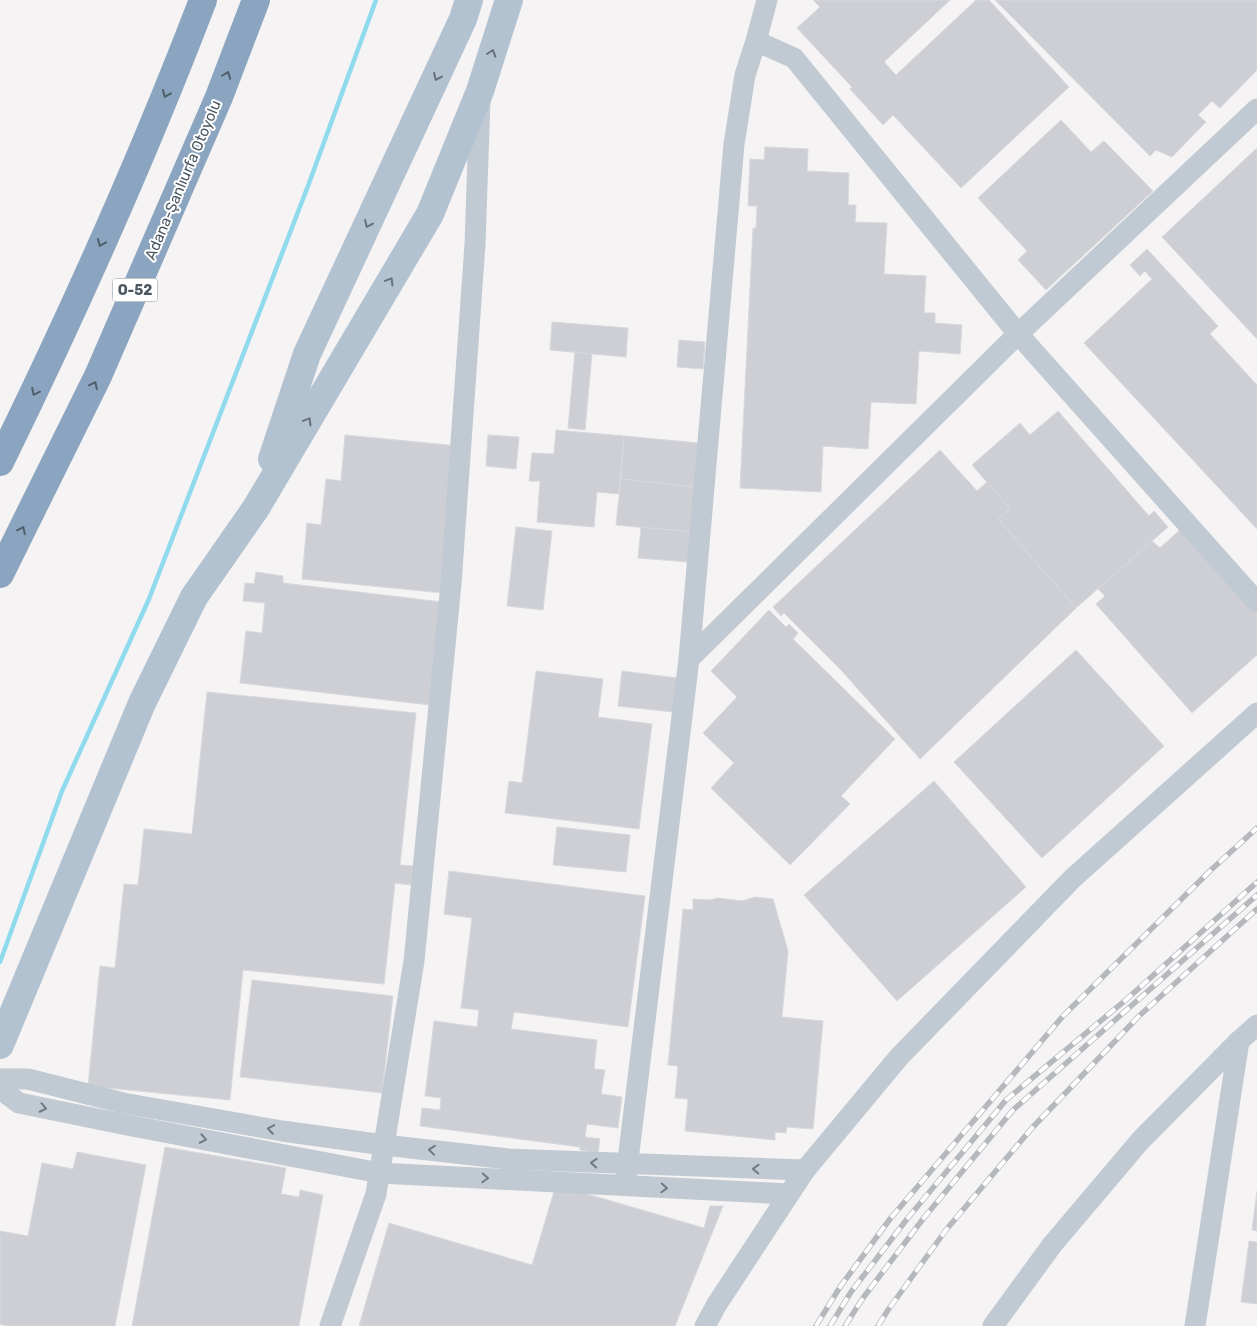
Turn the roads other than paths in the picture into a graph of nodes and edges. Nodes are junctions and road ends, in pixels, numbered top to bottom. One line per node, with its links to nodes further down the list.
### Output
1 (202, 0): 10 (highway, one-way to 10)
2 (256, 0): 12 (highway, Adana-Şanlıurfa Otoyolu / O-52, one-way to 2)
3 (469, 0): 11 (main road, one-way to 11)
4 (509, 0): 7 (main road, one-way to 4)
5 (767, 0): 6 (street)
6 (756, 41): 9 (street); 14 (street)
7 (480, 91): 11 (main road, one-way to 7); 21 (street)
8 (1257, 108): 9 (street)
9 (1018, 334): 13 (street); 14 (street)
10 (0, 462)
11 (256, 508): 18 (main road)
12 (0, 574)
13 (1257, 602)
14 (690, 659): 22 (street)
15 (1257, 713): 23 (street)
16 (1257, 1025): 17 (street)
17 (1239, 1041): 29 (street); 30 (street)
18 (0, 1045)
19 (0, 1079): 21 (street, one-way to 19)
20 (0, 1088): 24 (street, one-way to 24)
21 (384, 1145): 22 (street, one-way to 21); 24 (street)
22 (628, 1164): 23 (street, one-way to 22); 25 (street)
23 (805, 1170): 26 (street)
24 (380, 1172): 25 (street, one-way to 25); 27 (street)
25 (625, 1185): 26 (street, one-way to 26)
26 (789, 1194): 28 (street)
27 (330, 1326)
28 (705, 1326)
29 (993, 1326)
30 (1195, 1326)

